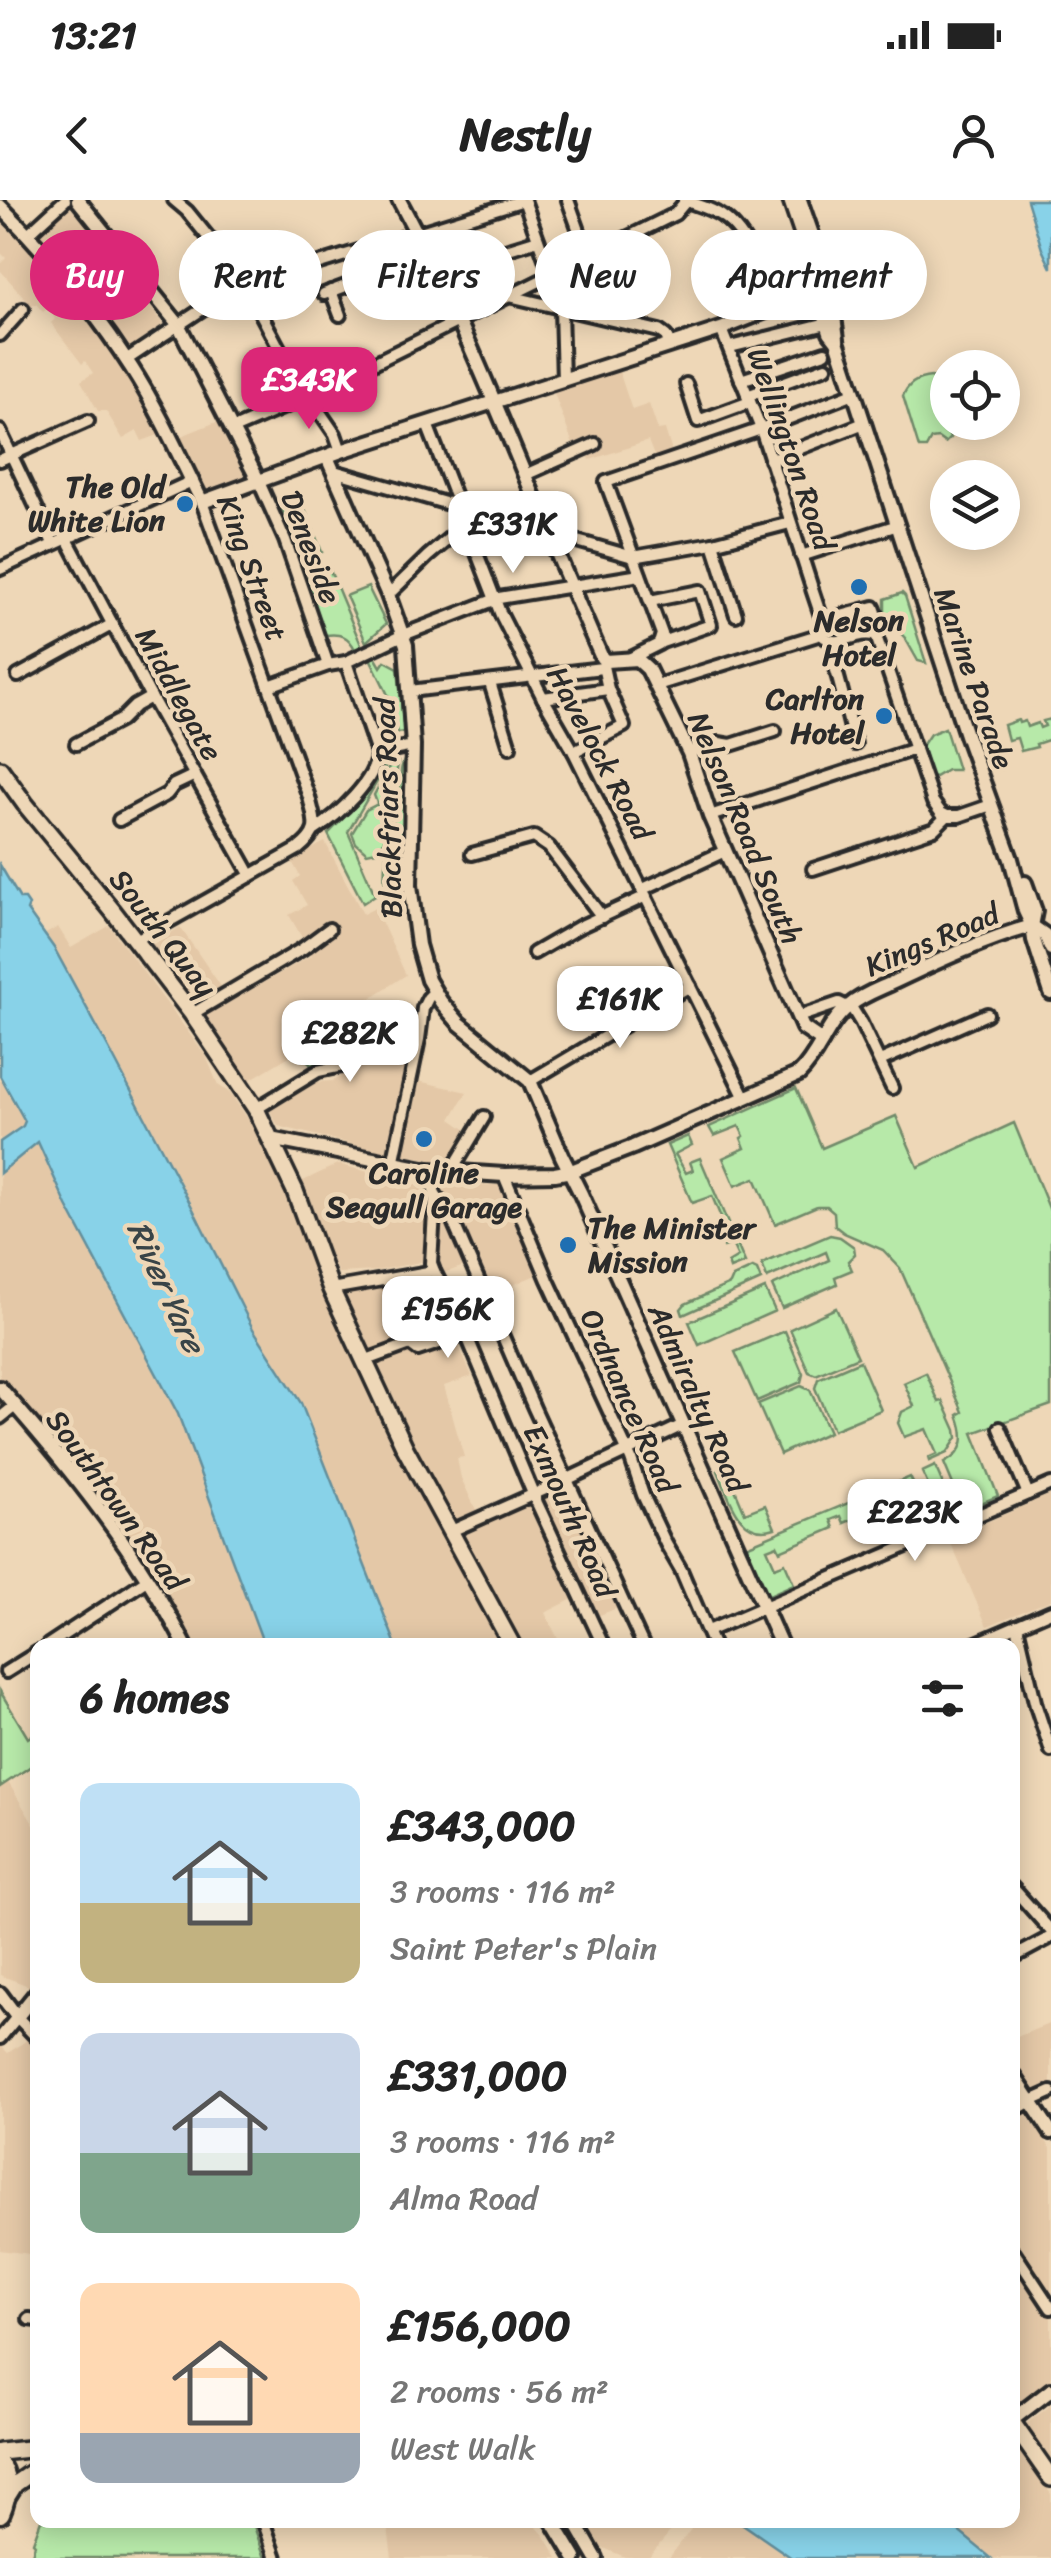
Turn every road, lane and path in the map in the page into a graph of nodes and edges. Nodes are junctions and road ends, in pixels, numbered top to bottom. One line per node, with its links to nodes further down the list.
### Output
1 (65, 200): 20 (street)
2 (78, 200): 33 (street, Deneside)
3 (174, 200): 11 (street)
4 (399, 200): 12 (street)
5 (524, 200): 13 (street); 19 (street)
6 (568, 200): 14 (street)
7 (790, 200): 17 (street, Marine Parade)
8 (800, 200): 18 (street, Marine Parade)
9 (691, 201): 15 (street); 16 (street)
10 (0, 206): 20 (street, King Street)
11 (202, 230)
12 (415, 230)
13 (430, 230)
14 (579, 230)
15 (641, 230)
16 (737, 230)
17 (801, 230)
18 (807, 230)
19 (535, 231)
20 (28, 234): 40 (street, King Street)
21 (342, 287): 23 (street)
22 (24, 309): 35 (street)
23 (340, 314)
24 (184, 320): 33 (street)
25 (264, 320): 46 (street)
26 (562, 320): 42 (street)
27 (610, 320): 37 (street)
28 (744, 320): 34 (street)
29 (827, 320): 32 (street, Marine Parade)
30 (834, 320): 36 (street, Marine Parade)
31 (458, 321): 46 (street); 48 (street)
32 (827, 323): 36 (street, Marine Parade); 38 (street)
33 (178, 324): 40 (street); 53 (street, Deneside)
34 (721, 329): 37 (street); 38 (street, Wellington Road)
35 (0, 335)
36 (836, 342): 45 (street, Marine Parade)
37 (670, 345): 42 (street)
38 (730, 346): 43 (street, Wellington Road)
39 (825, 352): 43 (street)
40 (126, 360): 62 (street, King Street)
41 (826, 367): 47 (street)
42 (563, 380): 48 (street)
43 (741, 380): 47 (street, Wellington Road)
44 (686, 384): 47 (street)
45 (854, 392): 50 (street, Marine Parade); 52 (street)
46 (309, 395): 53 (street); 57 (street)
47 (749, 399): 52 (street, Wellington Road)
48 (495, 403): 51 (street); 61 (street)
49 (88, 421): 56 (street)
50 (864, 423): 59 (street); 67 (street, Marine Parade)
51 (426, 424): 57 (street); 65 (street, Havelock Road)
52 (761, 429): 59 (street, Wellington Road); 74 (street)
53 (231, 430): 63 (street, Deneside)
54 (0, 431): 56 (street)
55 (595, 444): 61 (street)
56 (12, 454): 58 (street); 72 (street)
57 (334, 454): 60 (street, Blackfriars Road); 63 (street)
58 (0, 460)
59 (770, 460): 66 (street, Wellington Road)
60 (334, 472): 65 (street); 78 (street, Blackfriars Road)
61 (525, 475): 69 (street)
62 (192, 482): 64 (street, King Street); 70 (street)
63 (259, 482): 64 (street); 89 (street, Deneside)
64 (202, 502): 94 (street, King Street)
65 (458, 507): 68 (street, Havelock Road); 69 (street)
66 (790, 523): 71 (street); 73 (street, Wellington Road)
67 (898, 524): 73 (street); 111 (street, Marine Parade)
68 (464, 525): 78 (street); 79 (street, Havelock Road)
69 (548, 532): 74 (street); 77 (street)
70 (66, 537): 72 (street); 82 (street, Middlegate)
71 (712, 543): 74 (street); 81 (street)
72 (53, 544): 75 (street)
73 (801, 556): 83 (street, Wellington Road)
74 (633, 557): 76 (street)
75 (0, 569)
76 (640, 575): 77 (street); 80 (street)
77 (571, 586): 79 (street); 90 (street)
78 (388, 595): 84 (street, Blackfriars Road)
79 (494, 600): 84 (street); 92 (street, Havelock Road)
80 (650, 601): 86 (street); 86 (street)
81 (736, 615)
82 (113, 624): 91 (street); 98 (street, Middlegate)
83 (825, 633): 85 (street); 85 (street); 95 (street); 108 (street, Wellington Road)
84 (403, 635): 88 (street); 97 (street, Blackfriars Road)
85 (876, 636): 104 (street)
86 (658, 644): 87 (street)
87 (630, 658): 90 (street); 95 (street, Nelson Road South)
88 (346, 662): 89 (street); 105 (street)
89 (328, 665): 94 (street)
90 (604, 665): 92 (street); 96 (street)
91 (18, 676)
92 (532, 678): 93 (street); 99 (street, Havelock Road)
93 (490, 683): 97 (street); 103 (street)
94 (269, 686): 115 (street, King Street)
95 (657, 686): 107 (street, Nelson Road South)
96 (608, 689): 99 (street); 106 (street)
97 (410, 690): 102 (street, Blackfriars Road)
98 (151, 697): 101 (street); 110 (street, Middlegate)
99 (543, 698): 106 (street, Havelock Road)
100 (775, 731): 107 (street)
101 (76, 744)
102 (413, 746): 105 (street); 128 (street, Blackfriars Road)
103 (510, 748)
104 (915, 750): 108 (street); 113 (street)
105 (378, 752): 115 (street)
106 (574, 752): 120 (street, Havelock Road)
107 (689, 753): 112 (street, Nelson Road South)
108 (862, 766): 112 (street)
109 (0, 769): 124 (main road, South Quay)
110 (195, 775): 114 (street); 119 (street, Middlegate)
111 (991, 805): 113 (street); 122 (street, Marine Parade)
112 (710, 816): 116 (street, Nelson Road South)
113 (947, 816): 118 (street)
114 (119, 820)
115 (315, 826): 119 (street)
116 (724, 851): 120 (street); 133 (street, Nelson Road South)
117 (472, 854): 121 (street)
118 (813, 870)
119 (250, 874): 124 (street)
120 (644, 893): 121 (street); 127 (street, Havelock Road)
121 (602, 916): 126 (street)
122 (1032, 926): 125 (street); 129 (street, Marine Parade); 130 (street, Kings Road)
123 (329, 928): 131 (street)
124 (136, 940): 131 (main road, South Quay)
125 (1051, 949)
126 (534, 953)
127 (690, 986): 137 (street); 139 (street, Havelock Road)
128 (434, 992): 134 (street); 137 (street)
129 (1051, 993)
130 (848, 1006): 133 (street, Kings Road); 135 (street); 136 (street)
131 (192, 1014): 140 (main road, South Quay)
132 (987, 1014): 136 (street)
133 (798, 1018): 135 (street, Nelson Road South)
134 (421, 1020): 140 (street); 143 (street)
135 (822, 1042): 139 (street)
136 (880, 1062): 138 (street)
137 (530, 1081): 145 (street, Admiralty Road)
138 (892, 1088)
139 (746, 1098): 145 (street)
140 (256, 1109): 142 (main road, South Quay)
141 (484, 1117): 146 (street)
142 (272, 1139): 143 (street); 150 (main road, South Quay)
143 (393, 1164): 144 (street)
144 (429, 1170): 146 (street); 148 (street, Exmouth Road)
145 (571, 1171): 147 (street); 156 (street, Admiralty Road)
146 (452, 1172): 147 (street)
147 (504, 1175): 158 (street, Ordnance Road)
148 (435, 1195): 149 (street, Exmouth Road); 159 (street)
149 (434, 1271): 150 (street); 151 (street, Exmouth Road)
150 (332, 1290): 152 (main road, South Quay)
151 (466, 1334): 152 (street); 161 (street, Exmouth Road)
152 (364, 1362): 163 (main road, South Quay)
153 (0, 1388): 154 (street, Southtown Road)
154 (15, 1406): 155 (street); 164 (street, Southtown Road)
155 (0, 1418)
156 (682, 1424): 158 (street); 165 (street, Admiralty Road)
157 (1000, 1428): 162 (street)
158 (626, 1450): 159 (street); 168 (street, Ordnance Road)
159 (568, 1480): 161 (street); 173 (street)
160 (1051, 1484): 162 (street)
161 (533, 1494): 163 (street); 172 (street, Exmouth Road)
162 (1028, 1494): 165 (street)
163 (449, 1532): 171 (main road, South Quay)
164 (148, 1579): 169 (street); 170 (street, Southtown Road)
165 (764, 1606): 168 (street); 175 (street, Admiralty Road)
166 (1051, 1611): 167 (street)
167 (1016, 1626): 176 (street); 177 (street)
168 (708, 1631): 174 (street, Ordnance Road)
169 (60, 1638)
170 (181, 1638)
171 (508, 1638)
172 (600, 1638)
173 (640, 1638)
174 (710, 1638)
175 (779, 1638)
176 (988, 1638)
177 (1019, 1638)
178 (1020, 1642): 181 (street)
179 (30, 1657): 180 (street)
180 (6, 1672)
181 (1051, 1751)
182 (1020, 1896): 183 (street)
183 (1051, 1934): 184 (street)
184 (1020, 1953)
185 (0, 1994): 187 (street)
186 (30, 2001): 187 (street)
187 (17, 2018): 188 (street); 189 (street)
188 (30, 2031)
189 (0, 2038)
190 (1020, 2085): 192 (street)
191 (1051, 2092): 192 (street)
192 (1030, 2100): 193 (street); 194 (street)
193 (1020, 2107)
194 (1051, 2132)
195 (1020, 2261): 196 (street)
196 (1051, 2308)
197 (1051, 2390): 198 (street)
198 (1020, 2415)
199 (1020, 2433): 204 (main road)
200 (30, 2449): 201 (main road)
201 (0, 2452)
202 (0, 2466): 205 (highway)
203 (30, 2474): 205 (main road)
204 (1051, 2478)
205 (2, 2511)
206 (266, 2528): 209 (street)
207 (557, 2528): 210 (street)
208 (579, 2528): 211 (street)
209 (276, 2558)
210 (575, 2558)
211 (596, 2558)

